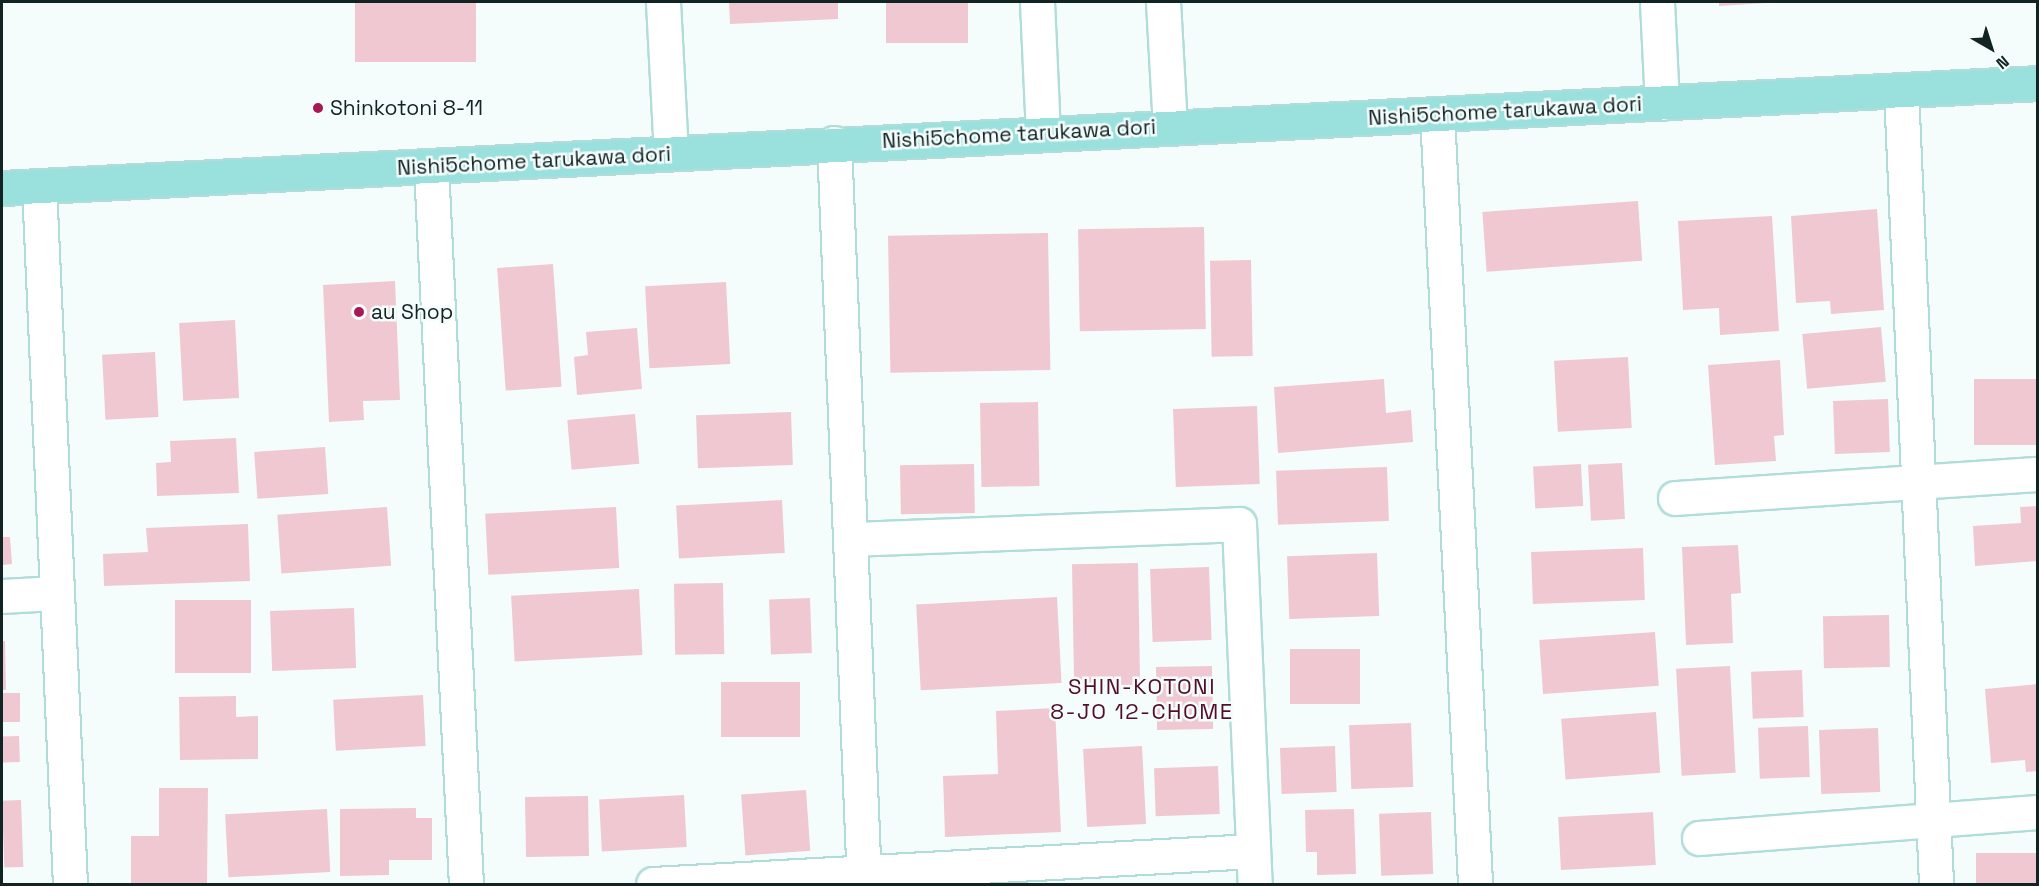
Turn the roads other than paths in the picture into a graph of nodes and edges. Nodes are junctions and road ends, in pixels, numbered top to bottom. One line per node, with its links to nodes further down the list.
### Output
1 (663, 2): 12 (street)
2 (1037, 2): 10 (street)
3 (1163, 2): 9 (street)
4 (1657, 2): 7 (street)
5 (2037, 83): 6 (main road, Nishi5chome tarukawa dori)
6 (1901, 91): 7 (main road, Nishi5chome tarukawa dori); 17 (street)
7 (1662, 104): 8 (main road, Nishi5chome tarukawa dori)
8 (1437, 114): 9 (main road, Nishi5chome tarukawa dori); 31 (street)
9 (1170, 127): 10 (main road, Nishi5chome tarukawa dori)
10 (1043, 134): 11 (main road, Nishi5chome tarukawa dori)
11 (834, 143): 12 (main road, Nishi5chome tarukawa dori); 19 (street)
12 (671, 153): 13 (main road, Nishi5chome tarukawa dori)
13 (431, 167): 14 (main road, Nishi5chome tarukawa dori); 28 (street)
14 (39, 186): 15 (main road, Nishi5chome tarukawa dori); 20 (street)
15 (2, 188)
16 (2037, 474): 17 (street)
17 (1917, 480): 18 (street); 23 (street)
18 (1676, 498)
19 (852, 539): 25 (street); 26 (street)
20 (55, 593): 21 (street); 27 (street)
21 (2, 596)
22 (2037, 812): 23 (street)
23 (1933, 818): 24 (street); 32 (street)
24 (1699, 838)
25 (1253, 851): 26 (street); 30 (street)
26 (864, 878): 29 (street)
27 (70, 885)
28 (466, 885)
29 (653, 885)
30 (1255, 885)
31 (1475, 885)
32 (1936, 885)

